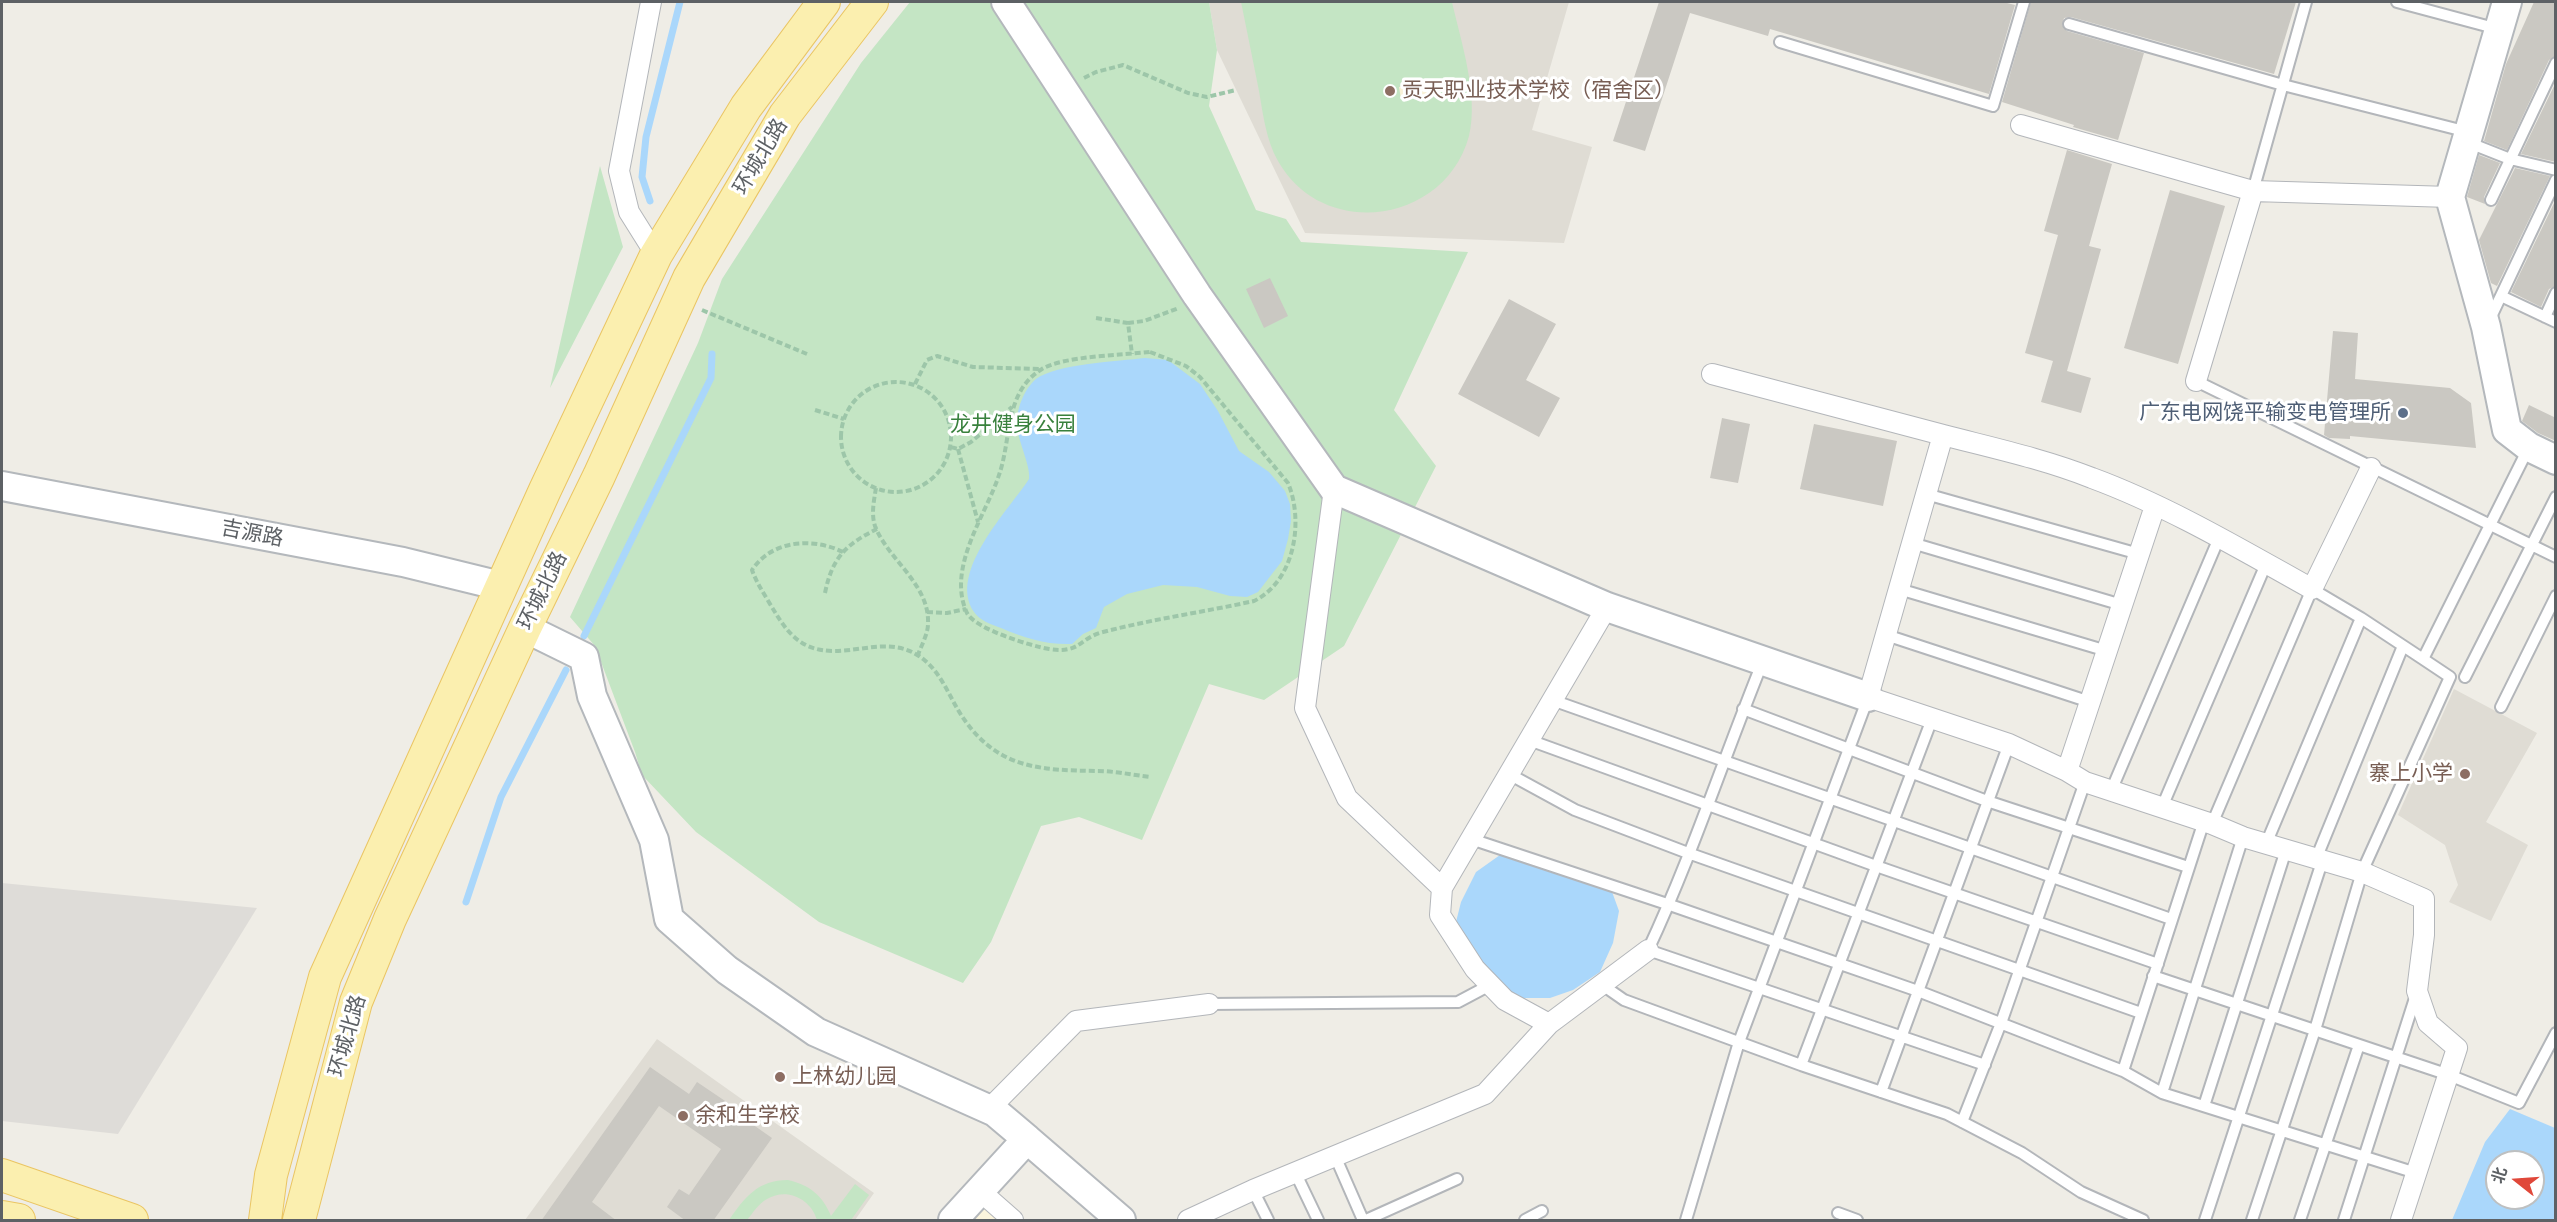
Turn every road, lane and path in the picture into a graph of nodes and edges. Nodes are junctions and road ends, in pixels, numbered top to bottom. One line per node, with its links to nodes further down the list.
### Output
1 (651, 2): 24 (street)
2 (824, 2): 24 (main road, 环城北路)
3 (872, 2): 28 (main road, 环城北路)
4 (1006, 2): 15 (street)
5 (2024, 2): 11 (lane)
6 (2306, 2): 13 (lane)
7 (2397, 2): 10 (lane)
8 (2507, 2): 10 (street)
9 (2068, 24): 13 (lane)
10 (2498, 29): 17 (street)
11 (1780, 42)
12 (2556, 63): 18 (lane)
13 (2283, 85): 17 (lane); 21 (lane)
14 (1236, 90): 15 (path)
15 (1063, 91): 26 (street)
16 (2021, 125): 21 (street)
17 (2467, 137): 18 (lane); 22 (street)
18 (2510, 159): 19 (lane); 23 (lane)
19 (2556, 170)
20 (2556, 180): 27 (lane)
21 (2253, 191): 22 (street); 38 (street)
22 (2450, 197): 33 (street)
23 (2491, 200)
24 (656, 255): 69 (main road, 环城北路)
25 (2556, 293): 29 (lane)
26 (1197, 295): 32 (path); 51 (street)
27 (2501, 296): 29 (lane); 33 (lane)
28 (680, 300): 34 (path); 75 (main road, 环城北路)
29 (2545, 317): 31 (lane)
30 (1096, 318): 32 (path)
31 (2556, 322)
32 (1128, 323): 35 (path)
33 (2486, 327): 45 (street)
34 (807, 354)
35 (1132, 354): 36 (path); 72 (path)
36 (1041, 369): 39 (path); 40 (path)
37 (1712, 374): 43 (street)
38 (2196, 381): 48 (lane)
39 (915, 384): 42 (path); 44 (path)
40 (1012, 407): 46 (path); 55 (path)
41 (815, 410): 42 (path)
42 (844, 419): 50 (path)
43 (1943, 435): 52 (street); 54 (street)
44 (951, 447): 46 (path); 50 (path)
45 (2529, 447): 47 (street); 56 (lane)
46 (958, 449): 55 (path)
47 (2556, 460)
48 (2371, 468): 56 (lane); 66 (street)
49 (2, 486): 69 (street, 吉源路)
50 (876, 488): 57 (path)
51 (1334, 489): 71 (street); 118 (street)
52 (1926, 494): 59 (street); 62 (lane)
53 (2556, 497): 60 (lane)
54 (2155, 506): 58 (street); 62 (street)
55 (978, 522): 72 (path)
56 (2489, 526): 60 (lane); 80 (lane)
57 (877, 529): 61 (path); 73 (path)
58 (2219, 538): 64 (street); 98 (lane)
59 (1912, 543): 65 (street); 70 (lane)
60 (2531, 545): 63 (lane); 82 (lane)
61 (843, 552): 67 (path); 79 (path)
62 (2139, 554): 70 (street)
63 (2556, 557)
64 (2266, 564): 66 (street); 102 (lane)
65 (1899, 588): 76 (street); 78 (lane)
66 (2312, 589): 74 (lane); 104 (lane)
67 (825, 593)
68 (2556, 596): 86 (lane)
69 (495, 599): 75 (main road); 178 (main road, 环城北路)
70 (2122, 605): 78 (street)
71 (1607, 607): 81 (street); 84 (street)
72 (966, 609): 73 (path)
73 (927, 612): 79 (path)
74 (2361, 618): 77 (lane); 109 (lane)
75 (525, 628): 158 (street); 179 (main road, 环城北路)
76 (1886, 635): 83 (street); 85 (lane)
77 (2403, 646): 80 (lane); 113 (lane)
78 (2107, 651): 85 (street)
79 (918, 655): 96 (path)
80 (2422, 659): 116 (lane)
81 (1763, 661): 83 (street); 87 (lane)
82 (2465, 677)
83 (1868, 697): 88 (street); 91 (lane)
84 (1552, 700): 89 (street); 92 (lane)
85 (2090, 702): 93 (street)
86 (2501, 707)
87 (1743, 709): 91 (lane); 92 (lane)
88 (1932, 719): 90 (street); 95 (lane)
89 (1529, 740): 94 (street); 101 (lane)
90 (2008, 744): 93 (street); 100 (lane)
91 (1848, 750): 95 (lane); 99 (lane)
92 (1722, 761): 99 (lane); 101 (lane)
93 (2067, 771): 97 (street)
94 (1509, 774): 107 (street); 112 (lane)
95 (1911, 774): 100 (lane); 103 (lane)
96 (1151, 777)
97 (2085, 782): 98 (street); 105 (lane)
98 (2111, 790): 102 (street)
99 (1830, 799): 103 (lane); 108 (lane)
100 (1987, 801): 105 (lane); 110 (lane)
101 (1707, 804): 108 (lane); 112 (lane)
102 (2163, 807): 104 (street)
103 (1892, 821): 110 (lane); 114 (lane)
104 (2208, 823): 106 (street); 115 (lane)
105 (2069, 829): 115 (lane); 117 (lane)
106 (2243, 837): 109 (street); 135 (lane)
107 (1471, 839): 118 (street); 121 (lane)
108 (1814, 843): 114 (lane); 119 (lane)
109 (2265, 844): 111 (street)
110 (1970, 849): 117 (lane); 120 (lane)
111 (2286, 850): 113 (street); 139 (lane)
112 (1688, 853): 119 (lane); 121 (lane)
113 (2319, 861): 116 (street); 142 (lane)
114 (1876, 866): 120 (lane); 122 (lane)
115 (2188, 867): 123 (lane)
116 (2362, 872): 137 (street); 145 (lane)
117 (2051, 878): 123 (lane); 124 (lane)
118 (1442, 888): 133 (street)
119 (1796, 890): 122 (lane); 126 (lane)
120 (1953, 894): 124 (lane); 125 (lane)
121 (1670, 905): 126 (lane); 127 (lane)
122 (1858, 912): 125 (lane); 128 (lane)
123 (2171, 919): 129 (lane)
124 (2036, 922): 129 (lane); 130 (lane)
125 (1936, 940): 130 (lane); 136 (lane)
126 (1777, 942): 128 (lane); 134 (lane)
127 (1648, 950): 132 (street); 134 (lane)
128 (1839, 964): 136 (lane); 140 (lane)
129 (2157, 964): 131 (lane)
130 (2019, 970): 141 (lane); 143 (lane)
131 (2153, 976): 135 (lane); 141 (lane)
132 (1601, 984): 144 (street); 148 (lane)
133 (1490, 985): 138 (lane); 144 (street)
134 (1760, 986): 140 (lane); 148 (lane)
135 (2196, 990): 139 (lane); 156 (lane)
136 (1918, 991): 143 (lane); 147 (lane)
137 (2417, 991): 150 (lane); 154 (street)
138 (1209, 1004): 158 (street)
139 (2237, 1004): 142 (lane); 157 (lane)
140 (1822, 1008): 147 (lane); 151 (lane)
141 (2142, 1013): 153 (lane)
142 (2273, 1016): 145 (lane); 159 (lane)
143 (2001, 1023): 152 (lane); 153 (lane)
144 (1549, 1024): 164 (street)
145 (2315, 1030): 149 (lane); 161 (lane)
146 (2556, 1033): 154 (lane)
147 (1901, 1036): 152 (lane); 155 (lane)
148 (1739, 1042): 151 (lane); 188 (lane)
149 (2359, 1045): 150 (lane); 163 (lane)
150 (2397, 1058): 154 (lane); 165 (lane)
151 (1801, 1065): 155 (lane)
152 (1985, 1065): 160 (lane)
153 (2123, 1071): 156 (lane)
154 (2449, 1075): 167 (street)
155 (1881, 1092): 160 (lane)
156 (2162, 1093): 157 (lane)
157 (2204, 1106): 159 (lane)
158 (989, 1109): 162 (street)
159 (2240, 1117): 161 (lane); 191 (lane)
160 (1962, 1122): 190 (lane)
161 (2282, 1130): 163 (lane); 192 (lane)
162 (1027, 1139): 171 (street); 182 (street)
163 (2326, 1145): 165 (lane); 193 (lane)
164 (1335, 1156): 166 (street); 186 (lane)
165 (2364, 1157): 167 (lane); 194 (lane)
166 (1295, 1172): 170 (street); 185 (lane)
167 (2416, 1173): 195 (street)
168 (2, 1175): 177 (main road)
169 (1457, 1179): 186 (lane)
170 (1253, 1190): 174 (street); 184 (lane)
171 (980, 1191): 180 (street); 181 (street)
172 (1542, 1211): 187 (lane)
173 (1838, 1213): 189 (lane)
174 (1220, 1214): 183 (street)
175 (2, 1217): 176 (main road)
176 (19, 1221)
177 (132, 1221)
178 (265, 1221)
179 (300, 1221)
180 (953, 1221)
181 (1013, 1221)
182 (1121, 1221)
183 (1188, 1221)
184 (1268, 1221)
185 (1318, 1221)
186 (1365, 1221)
187 (1525, 1221)
188 (1686, 1221)
189 (1857, 1221)
190 (2143, 1221)
191 (2205, 1221)
192 (2252, 1221)
193 (2300, 1221)
194 (2344, 1221)
195 (2401, 1221)

